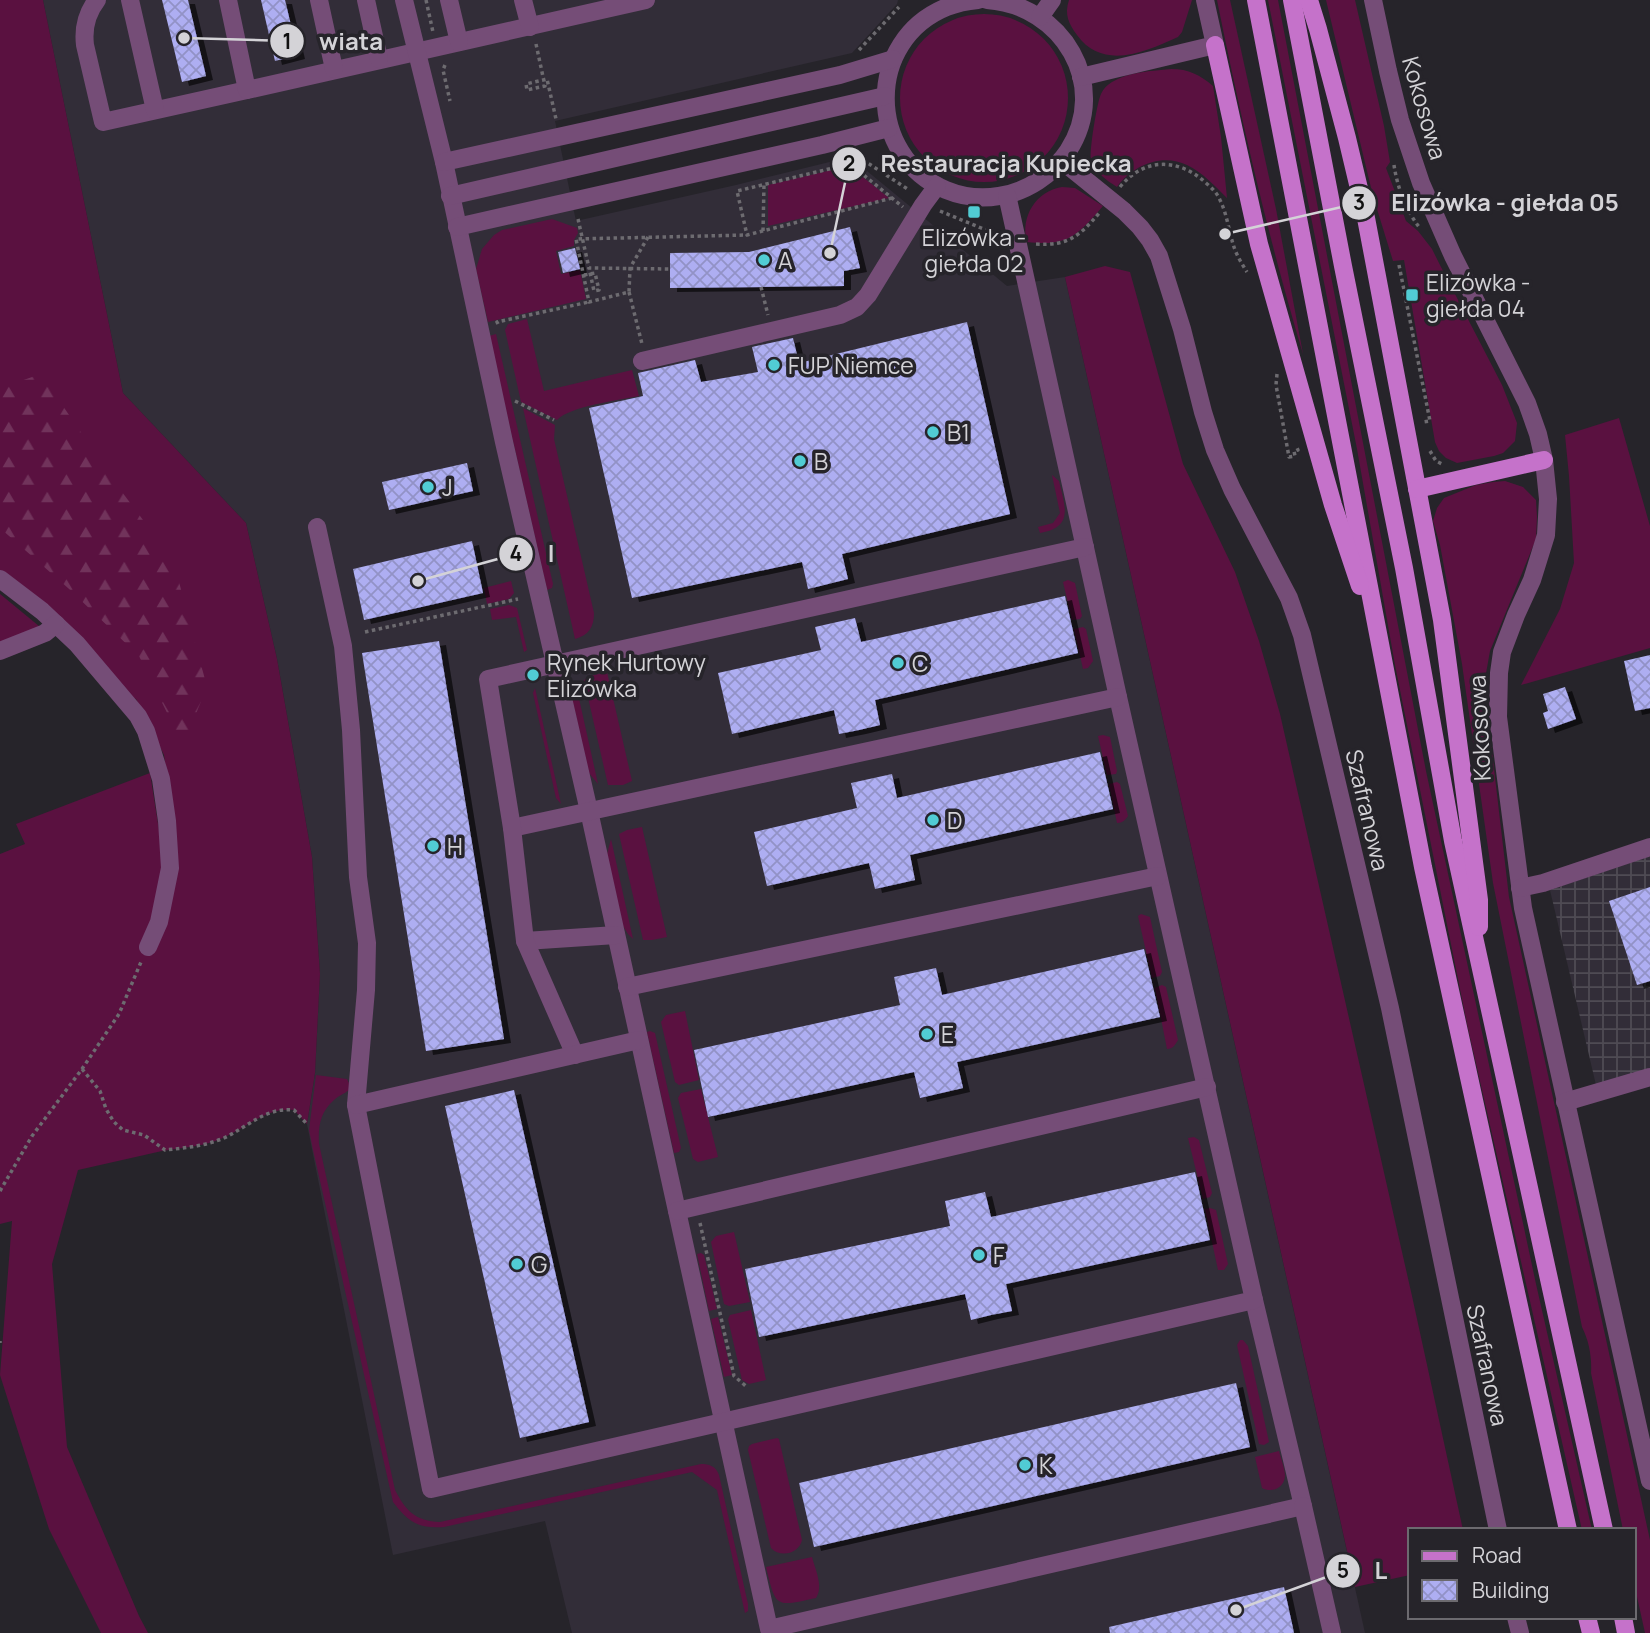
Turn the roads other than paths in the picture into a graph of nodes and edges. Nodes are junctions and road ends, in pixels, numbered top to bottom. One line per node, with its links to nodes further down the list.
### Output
1 (97, 0): 30 (street)
2 (130, 0): 30 (street)
3 (228, 0): 28 (street)
4 (319, 0): 26 (street)
5 (366, 0): 24 (street)
6 (404, 0): 23 (street)
7 (449, 0): 22 (street)
8 (523, 0): 20 (street)
9 (646, 0): 18 (street)
10 (987, 0): 19 (street)
11 (1052, 0): 19 (street)
12 (1205, 0): 21 (street)
13 (1256, 0): 45 (main road)
14 (1292, 0): 57 (main road)
15 (1309, 0): 40 (main road)
16 (1373, 0): 39 (street, Kokosowa)
17 (967, 1): 25 (street)
18 (599, 5): 20 (street)
19 (1040, 17): 27 (street)
20 (532, 32): 22 (street)
21 (1214, 45): 27 (street); 45 (main road)
22 (455, 50): 23 (street)
23 (415, 51): 24 (street); 33 (street)
24 (379, 59): 26 (street)
25 (893, 59): 29 (street); 33 (street)
26 (334, 69): 28 (street)
27 (1081, 77): 32 (street)
28 (247, 89): 30 (street)
29 (885, 96): 31 (street); 36 (street)
30 (155, 110)
31 (889, 128): 34 (street); 37 (street)
32 (1061, 160): 35 (street); 70 (street, Szafranowa)
33 (444, 163): 36 (street)
34 (937, 186): 35 (street); 38 (street)
35 (1007, 195): 42 (street)
36 (450, 196): 37 (street)
37 (457, 226): 47 (street)
38 (645, 354)
39 (1544, 460): 40 (main road); 53 (street, Kokosowa)
40 (1417, 489): 57 (main road)
41 (317, 527): 64 (street)
42 (1085, 548): 47 (street); 48 (street)
43 (0, 579): 44 (street)
44 (56, 624): 46 (street); 56 (street)
45 (1382, 649): 71 (main road)
46 (0, 651)
47 (555, 664): 49 (street); 50 (street)
48 (1118, 697): 49 (street); 52 (street)
49 (589, 811): 50 (street); 54 (street)
50 (512, 828): 55 (street)
51 (1650, 847): 53 (street)
52 (1158, 876): 58 (street); 62 (street)
53 (1520, 888): 63 (street, Kokosowa)
54 (616, 935): 55 (street); 58 (street)
55 (524, 941): 60 (street)
56 (148, 947)
57 (1480, 965): 72 (main road)
58 (627, 988): 59 (street)
59 (639, 1040): 60 (street); 65 (street)
60 (575, 1055): 64 (street)
61 (1650, 1077): 63 (street)
62 (1207, 1087): 65 (street); 66 (street)
63 (1565, 1102): 68 (street, Kokosowa)
64 (356, 1105): 67 (street)
65 (677, 1212): 67 (street)
66 (1254, 1300): 67 (street); 69 (street)
67 (724, 1421): 73 (street)
68 (1650, 1481)
69 (1303, 1507): 73 (street); 74 (street)
70 (1498, 1528)
71 (1568, 1528)
72 (1604, 1528)
73 (770, 1631)
74 (1332, 1633)

